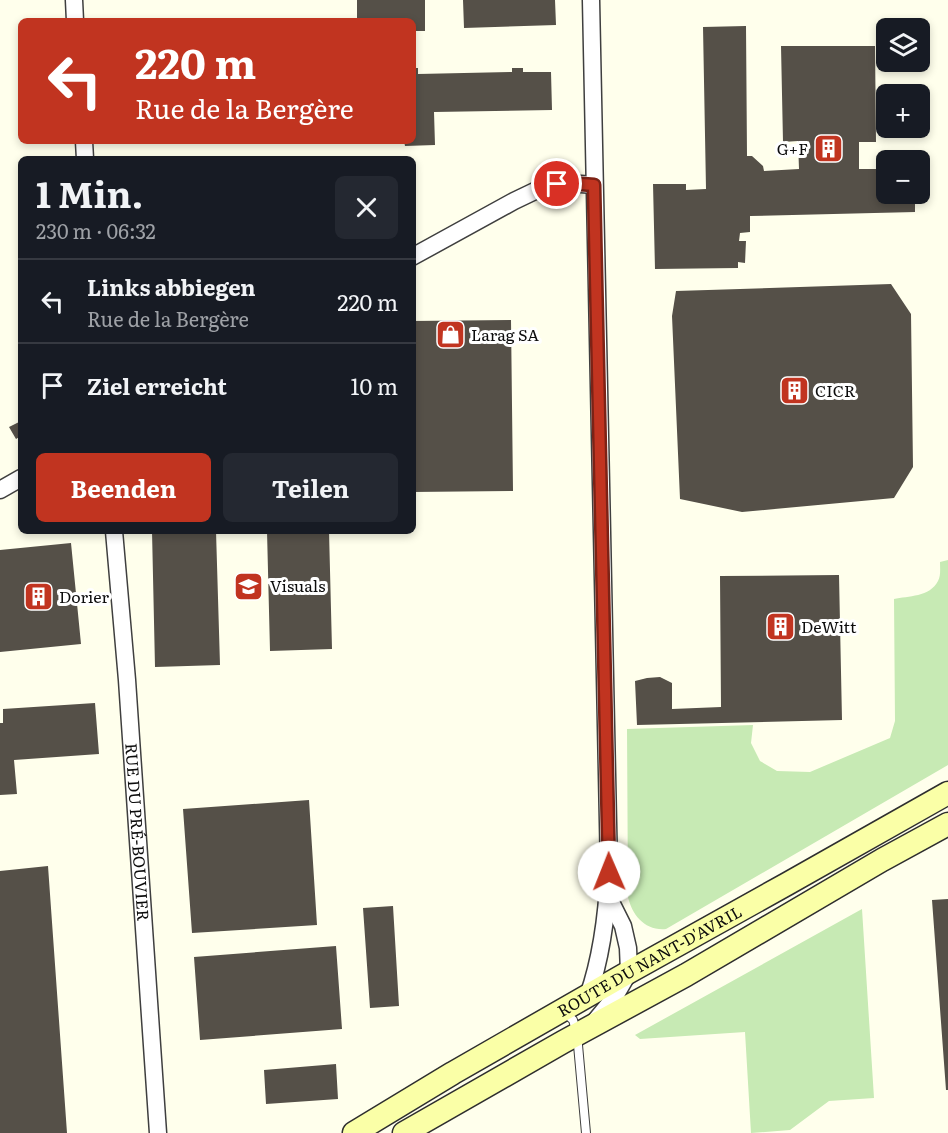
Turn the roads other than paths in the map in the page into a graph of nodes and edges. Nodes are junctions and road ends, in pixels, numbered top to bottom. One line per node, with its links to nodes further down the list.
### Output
1 (74, 0): 3 (street)
2 (591, 0): 4 (street)
3 (75, 18)
4 (594, 185): 5 (street); 11 (street)
5 (416, 255)
6 (18, 480): 7 (street)
7 (0, 490)
8 (114, 534): 16 (street, RUE DU PRÉ-BOUVIER)
9 (948, 793): 12 (main road, ROUTE DU NANT-D'AVRIL)
10 (948, 824): 15 (main road, ROUTE DU NANT-D'AVRIL)
11 (608, 895): 12 (street); 13 (street)
12 (629, 972): 13 (main road, ROUTE DU NANT-D'AVRIL); 15 (street)
13 (588, 996): 14 (main road, ROUTE DU NANT-D'AVRIL)
14 (562, 1011): 15 (lane); 17 (main road, ROUTE DU NANT-D'AVRIL)
15 (584, 1031): 18 (main road, ROUTE DU NANT-D'AVRIL); 19 (lane)
16 (158, 1133)
17 (354, 1133)
18 (404, 1133)
19 (586, 1133)

